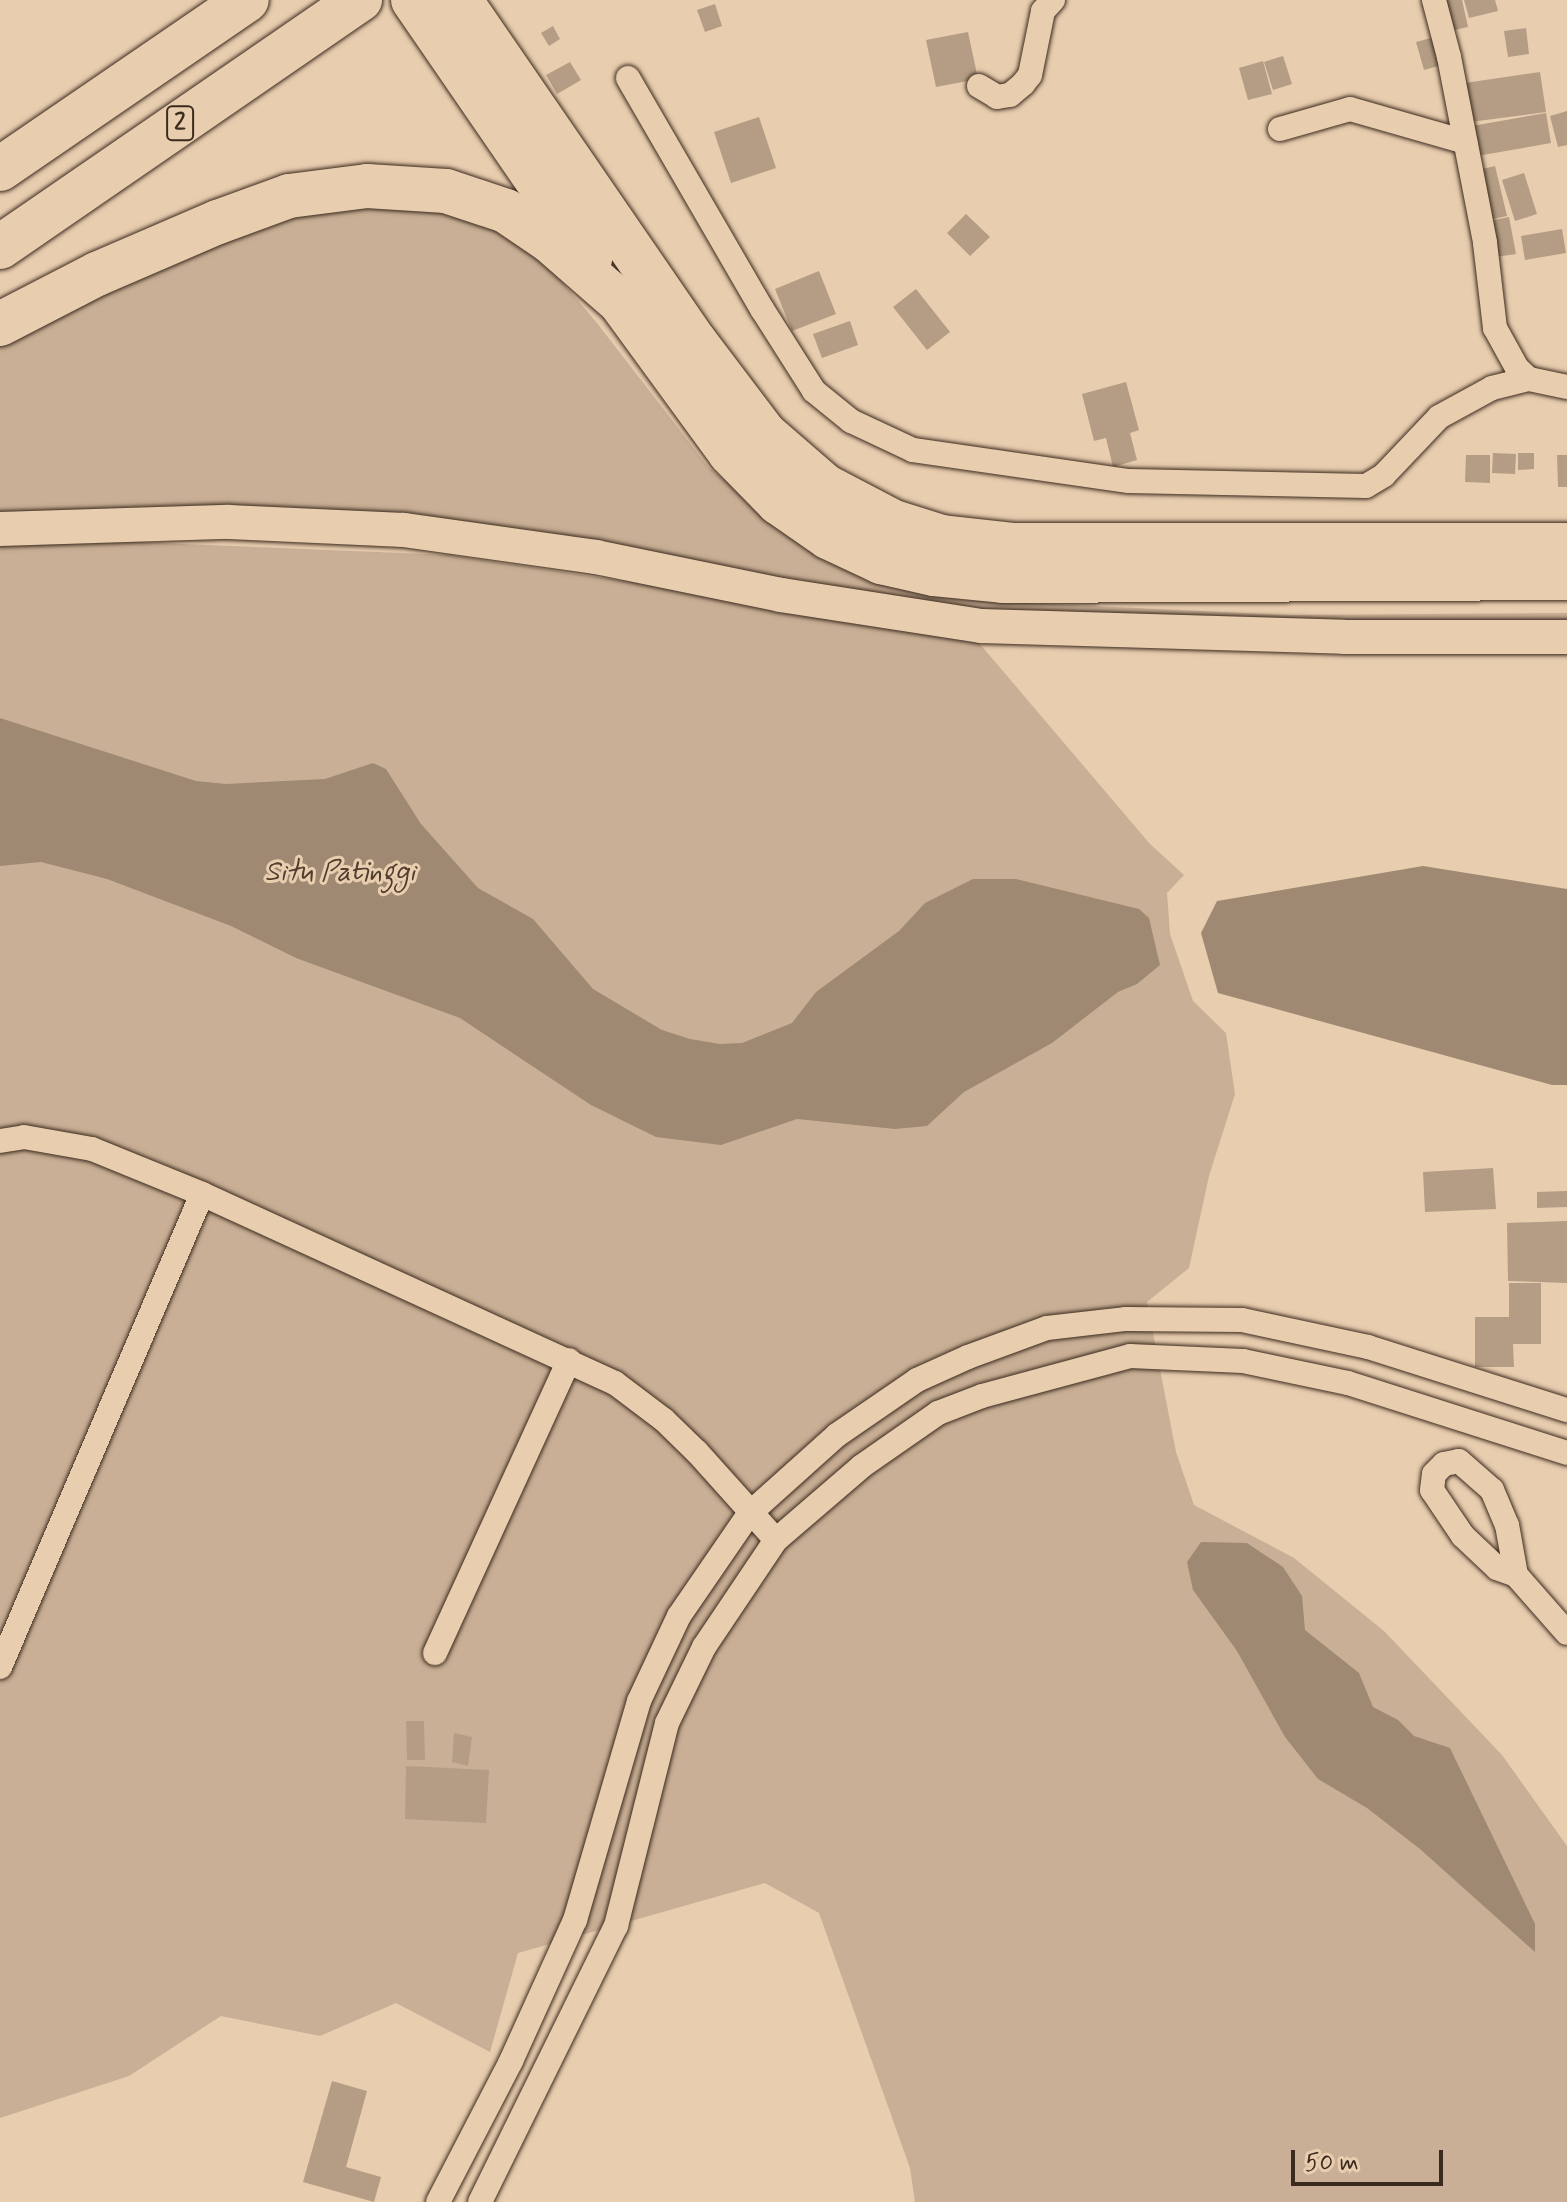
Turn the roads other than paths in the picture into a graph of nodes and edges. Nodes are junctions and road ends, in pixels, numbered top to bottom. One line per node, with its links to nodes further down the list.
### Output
1 (247, 0): 11 (highway)
2 (360, 0): 12 (highway, 2)
3 (413, 0): 6 (highway)
4 (1053, 0): 8 (street)
5 (1434, 0): 10 (street)
6 (456, 18): 13 (highway); 18 (highway)
7 (628, 78): 15 (street)
8 (979, 86)
9 (1280, 129): 10 (street)
10 (1465, 142): 15 (street)
11 (0, 169)
12 (0, 247)
13 (620, 302): 14 (highway); 19 (highway)
14 (0, 324)
15 (1529, 379): 16 (street)
16 (1567, 387)
17 (0, 529): 20 (main road)
18 (1567, 545)
19 (1567, 578)
20 (1567, 637)
21 (0, 1141): 22 (street)
22 (202, 1194): 24 (street); 35 (street)
23 (968, 1357): 25 (street); 26 (street); 27 (street)
24 (569, 1360): 30 (street); 34 (street)
25 (917, 1380): 28 (street); 30 (street)
26 (982, 1396): 28 (street); 29 (street)
27 (1567, 1410)
28 (938, 1413): 31 (street)
29 (1567, 1453)
30 (749, 1514): 31 (street); 36 (street)
31 (776, 1540): 37 (street)
32 (1516, 1575): 33 (street)
33 (1567, 1633)
34 (435, 1653)
35 (0, 1667)
36 (592, 1866): 37 (street); 38 (street)
37 (631, 1875): 39 (street)
38 (438, 2202)
39 (480, 2202)

